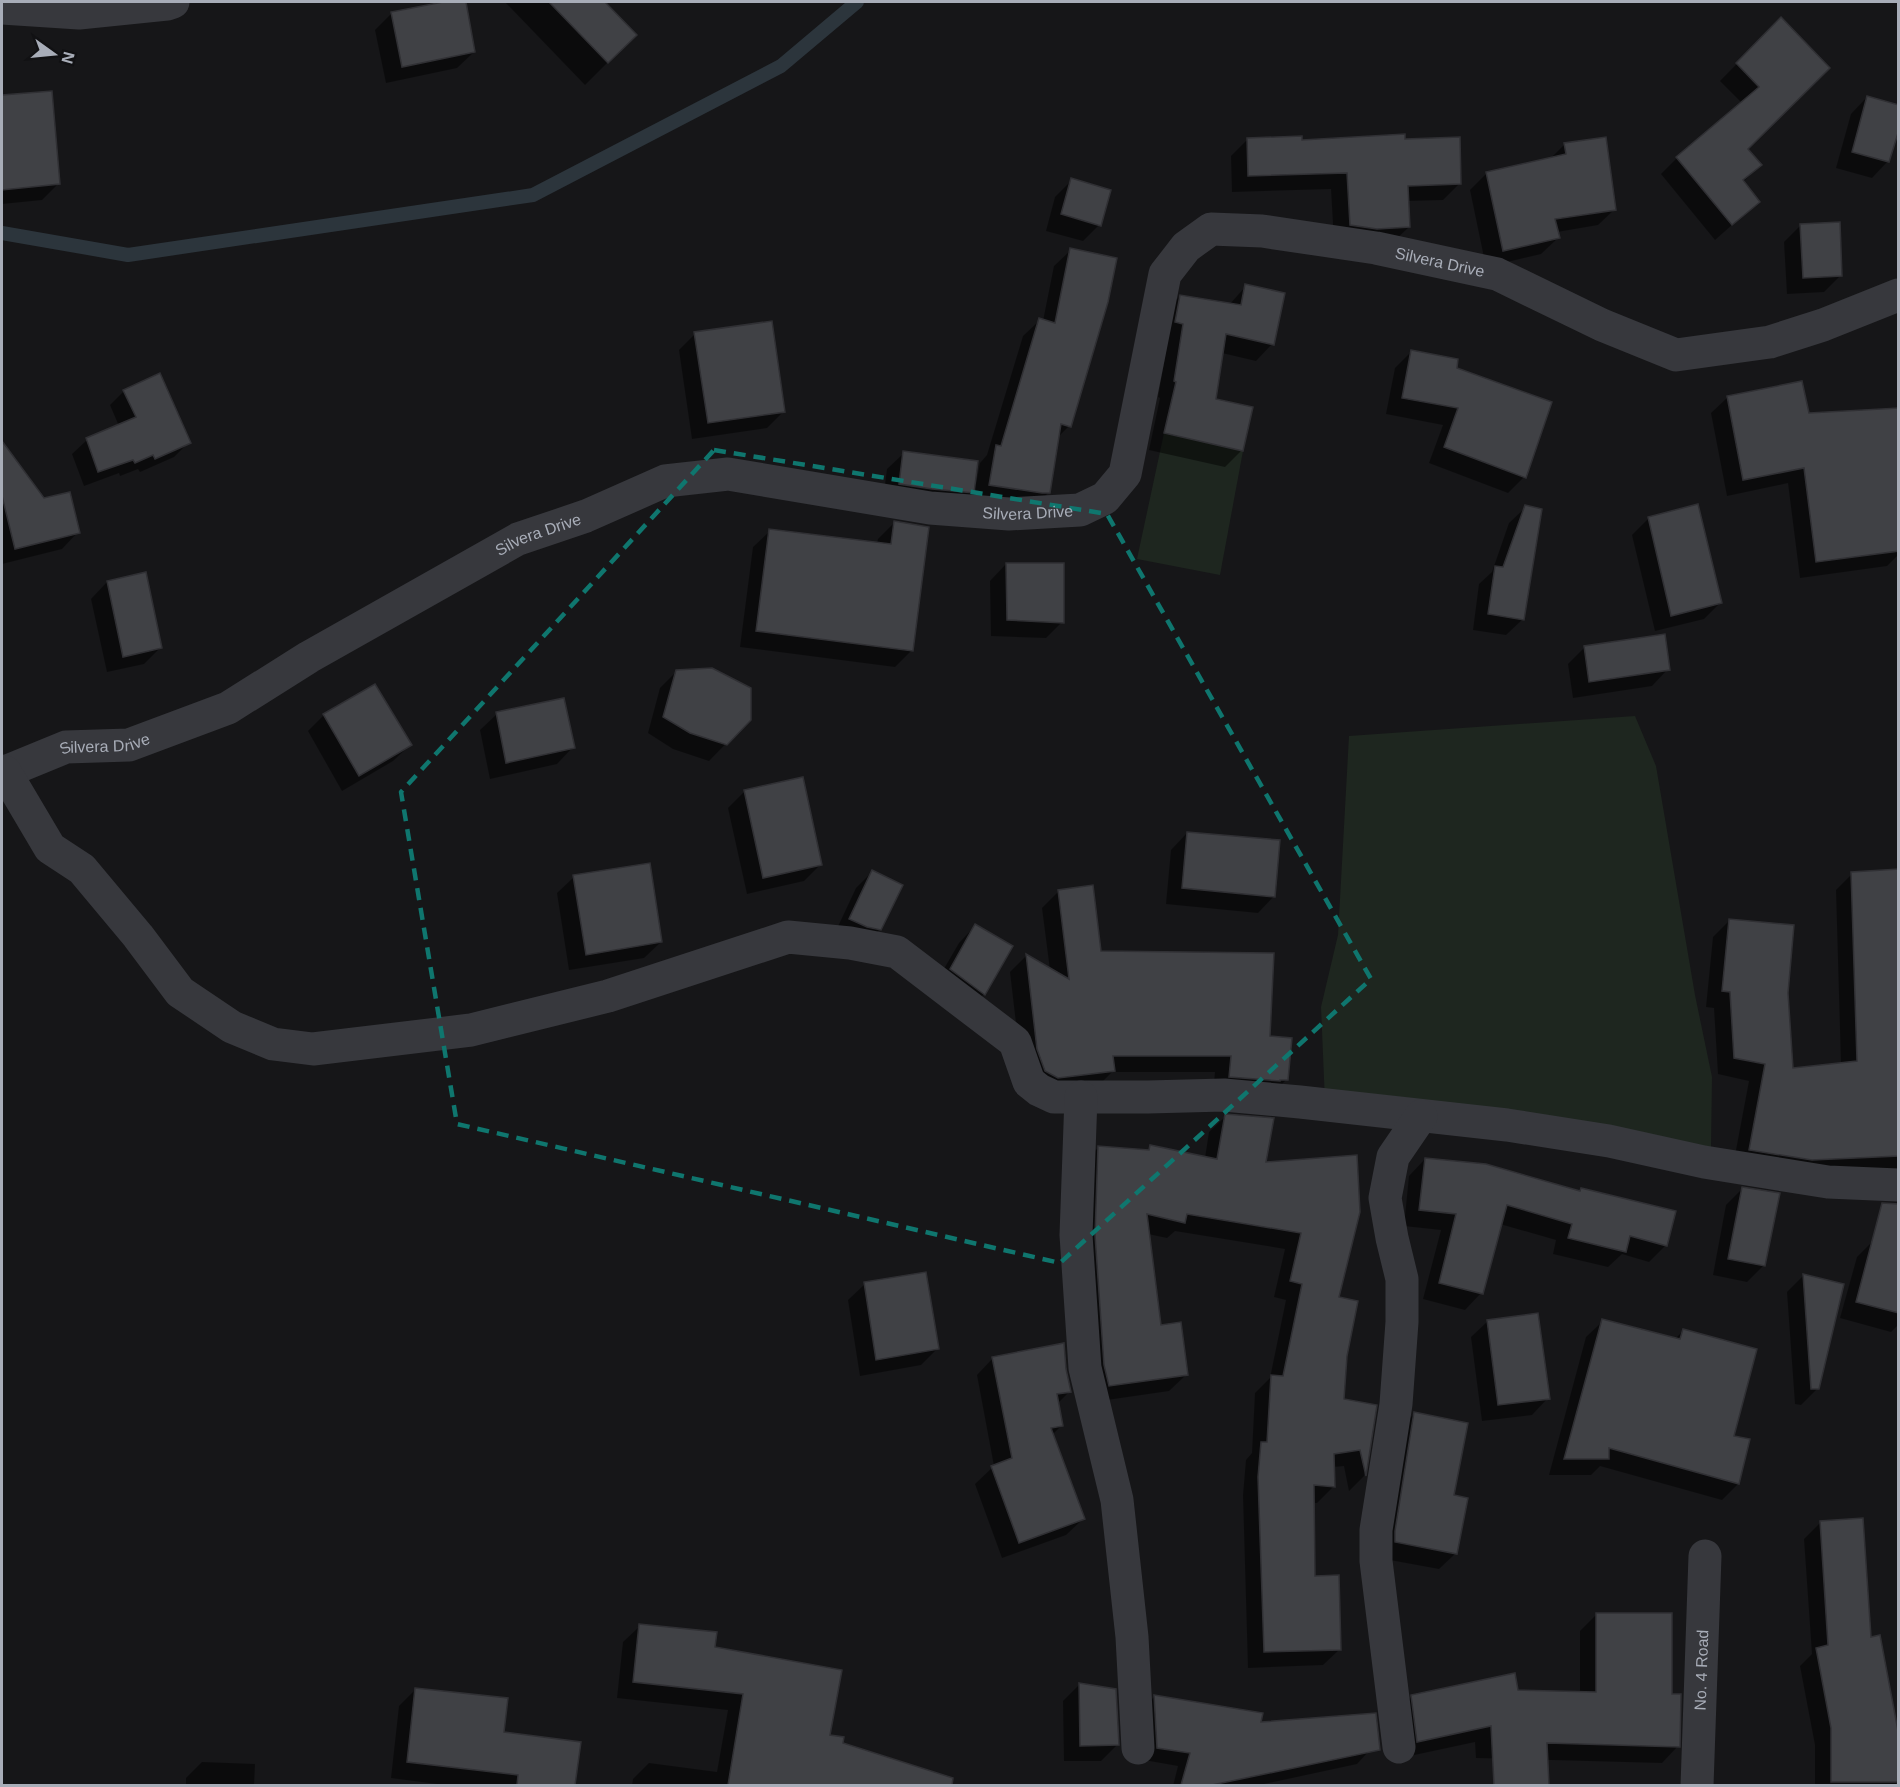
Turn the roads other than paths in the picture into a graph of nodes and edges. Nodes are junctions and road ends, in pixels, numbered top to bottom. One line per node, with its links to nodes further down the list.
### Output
1 (173, 2): 2 (street)
2 (2, 8)
3 (1899, 295): 4 (street, Silvera Drive)
4 (3, 772): 5 (street)
5 (1081, 1097): 6 (street); 10 (street)
6 (1421, 1116): 7 (street); 9 (street)
7 (1899, 1185)
8 (1705, 1556): 11 (street, No. 4 Road)
9 (1400, 1747)
10 (1138, 1748)
11 (1698, 1785)

